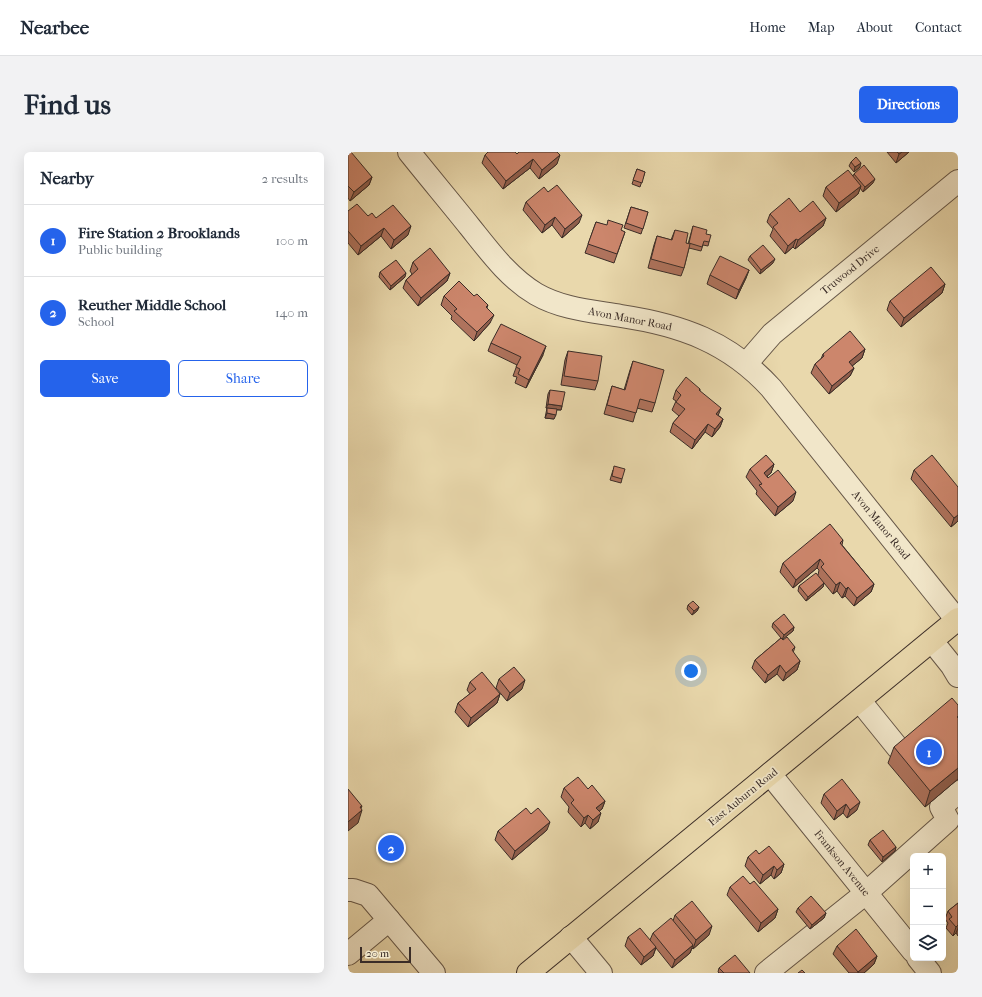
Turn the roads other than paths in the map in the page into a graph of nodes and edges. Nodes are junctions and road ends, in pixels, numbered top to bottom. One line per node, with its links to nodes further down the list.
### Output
1 (409, 152): 3 (street, Avon Manor Road)
2 (958, 181): 3 (street, Truwood Drive)
3 (746, 364): 4 (street, Avon Manor Road)
4 (958, 620): 5 (main road, East Auburn Road)
5 (932, 641): 6 (street); 7 (main road, East Auburn Road)
6 (958, 676)
7 (860, 700): 8 (street); 9 (main road, East Auburn Road)
8 (898, 748)
9 (770, 774): 12 (street, Frankson Avenue); 14 (main road, East Auburn Road)
10 (958, 792): 12 (street)
11 (348, 890): 13 (street)
12 (866, 893): 15 (street, Frankson Avenue); 21 (street)
13 (388, 920): 16 (street); 18 (street)
14 (572, 937): 19 (main road, East Auburn Road); 20 (street)
15 (910, 947)
16 (348, 954)
17 (920, 961): 22 (street)
18 (434, 973)
19 (528, 973)
20 (601, 973)
21 (766, 973)
22 (930, 973)

